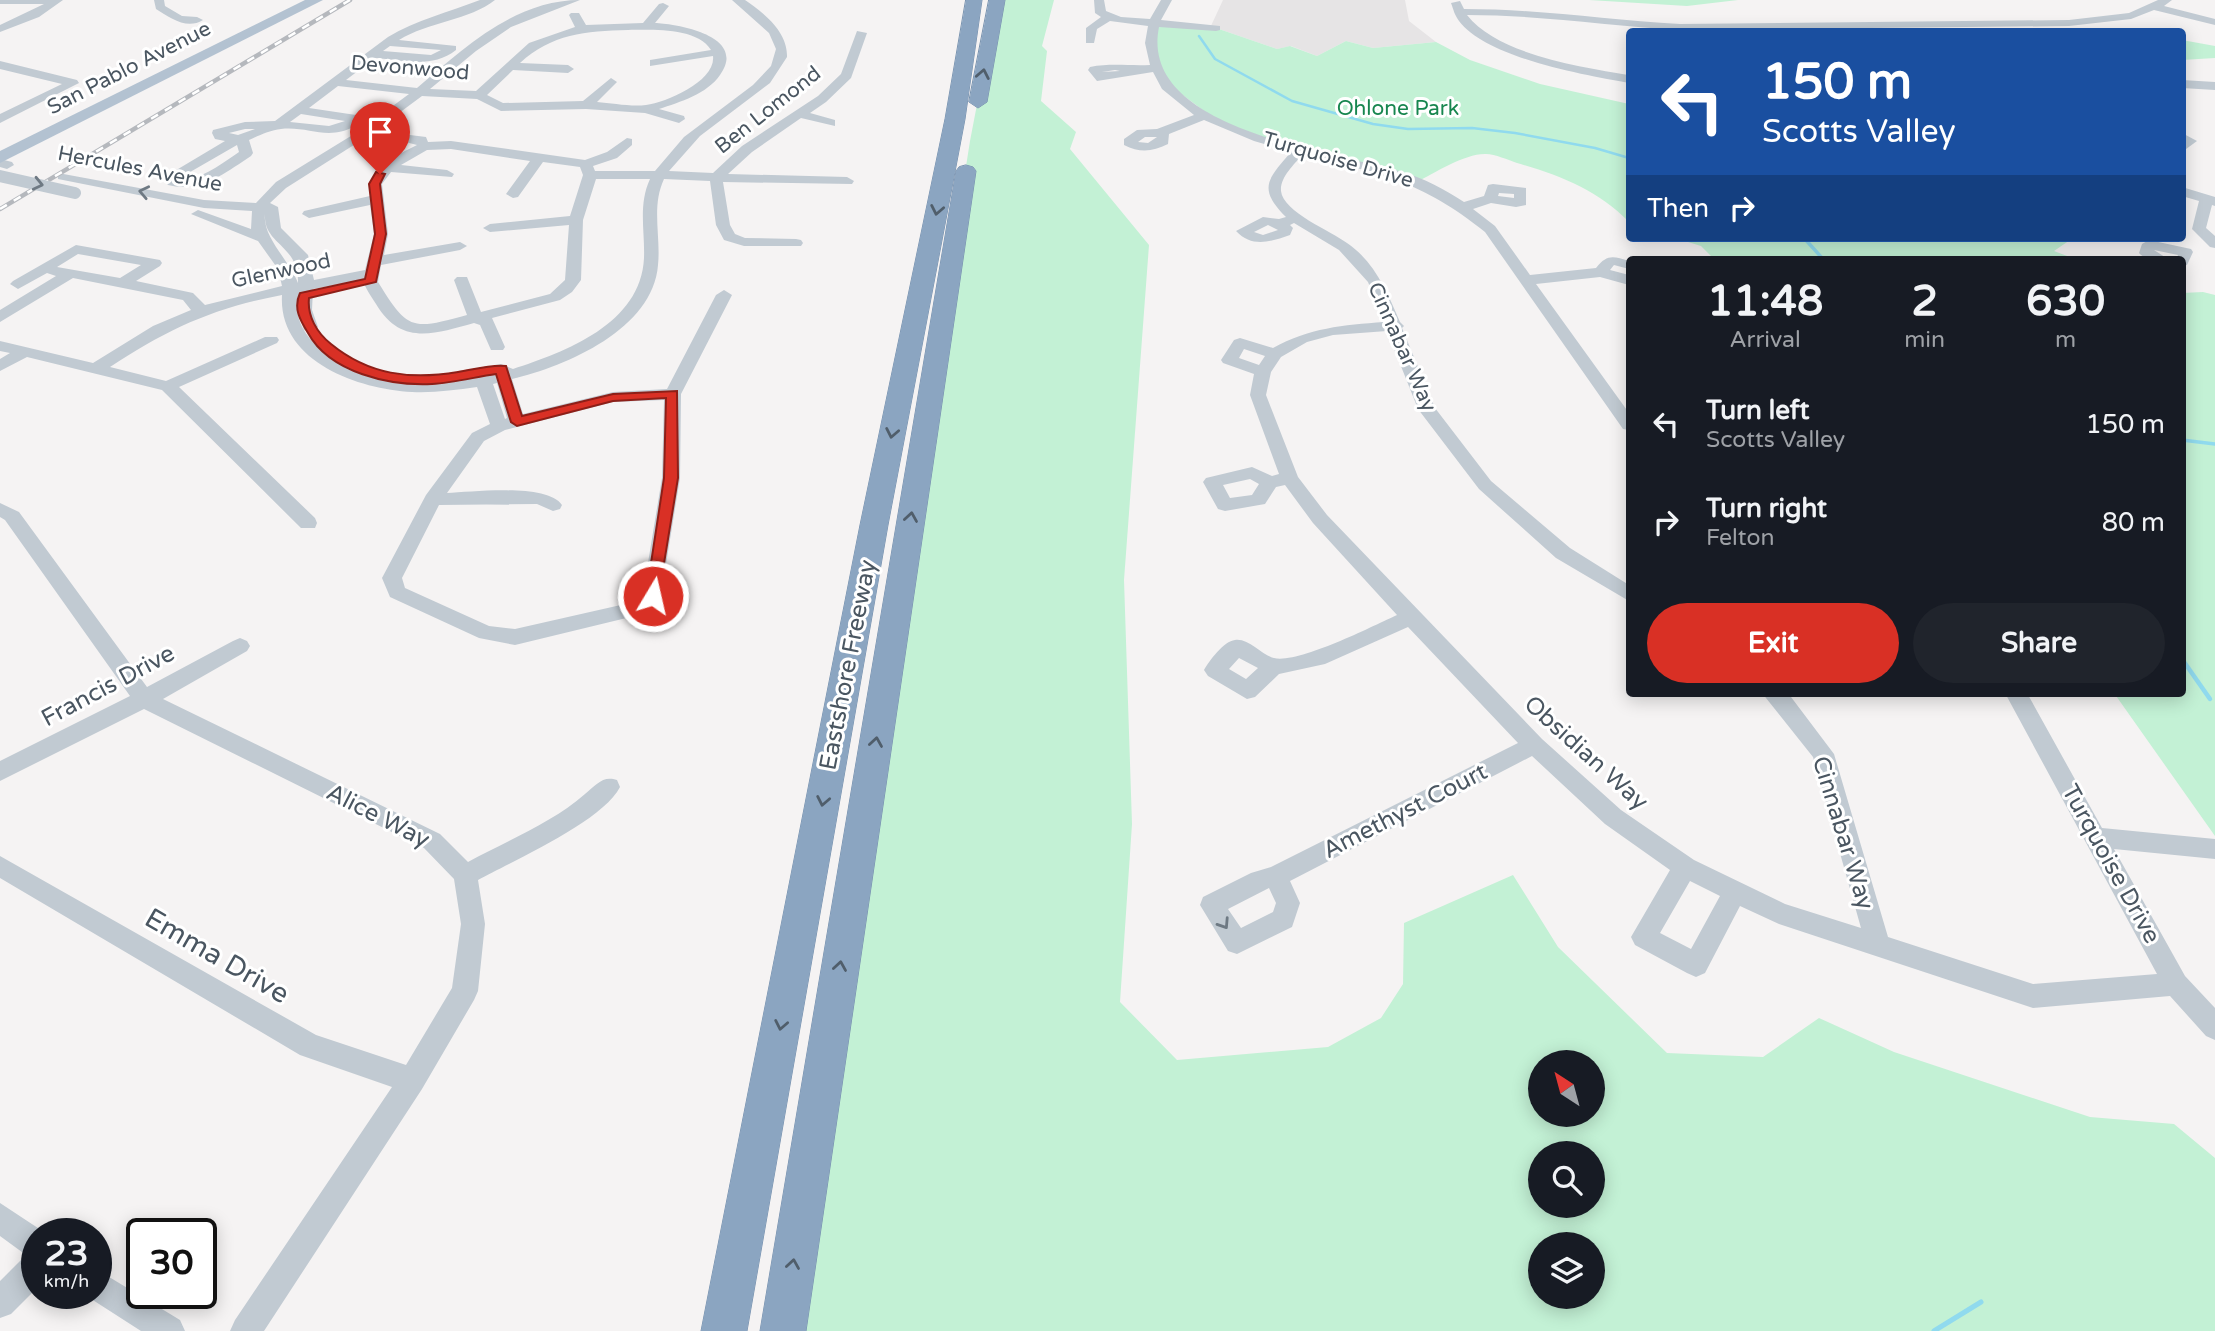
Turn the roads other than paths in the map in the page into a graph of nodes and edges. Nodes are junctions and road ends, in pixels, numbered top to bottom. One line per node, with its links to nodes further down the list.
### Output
1 (159, 0): 20 (street)
2 (305, 0): 61 (main road, San Pablo Avenue)
3 (316, 0): 64 (main road, San Pablo Avenue)
4 (490, 0): 31 (street, Devonwood)
5 (575, 0): 45 (street)
6 (590, 0): 45 (street)
7 (726, 0): 68 (street)
8 (737, 0): 68 (street)
9 (997, 0): 156 (highway, Eastshore Freeway, one-way to 9)
10 (1100, 0): 19 (street)
11 (1167, 0): 22 (street)
12 (0, 1): 13 (street)
13 (58, 1): 27 (street)
14 (2161, 3): 21 (street); 26 (street)
15 (663, 6): 23 (street)
16 (1457, 6): 25 (street); 40 (street)
17 (970, 7): 155 (highway, Eastshore Freeway, one-way to 155)
18 (575, 15): 28 (street)
19 (1108, 17): 22 (street); 30 (street)
20 (197, 20)
21 (2215, 22)
22 (1153, 24): 24 (street); 37 (street)
23 (645, 28): 28 (street); 32 (street)
24 (1216, 28)
25 (1736, 28)
26 (1871, 28)
27 (0, 29)
28 (582, 29): 36 (street)
29 (861, 33): 50 (street, Ben Lomond)
30 (1090, 41)
31 (388, 42): 33 (street, Devonwood); 33 (street, Devonwood)
32 (718, 52): 34 (street); 48 (street)
33 (374, 54): 41 (street, Devonwood)
34 (654, 63)
35 (0, 65): 52 (street)
36 (512, 66): 38 (street); 46 (street)
37 (1156, 68): 39 (street); 51 (street, Turquoise Drive)
38 (568, 69)
39 (1127, 70)
40 (1626, 78)
41 (339, 79): 45 (street, Devonwood); 49 (street, Devonwood)
42 (611, 82): 47 (street)
43 (2186, 84): 44 (street)
44 (2215, 86)
45 (428, 90): 46 (street, Devonwood); 71 (street); 79 (street)
46 (482, 92): 47 (street, Devonwood)
47 (586, 106): 48 (street, Devonwood)
48 (646, 109): 53 (street)
49 (299, 110): 55 (street, Devonwood); 55 (street, Devonwood)
50 (800, 114): 54 (street); 69 (street, Ben Lomond)
51 (1203, 116): 56 (street); 62 (street, Turquoise Drive)
52 (0, 119)
53 (679, 120)
54 (830, 123)
55 (277, 126): 58 (street, Devonwood); 58 (street, Devonwood)
56 (1159, 133)
57 (399, 136): 60 (street)
58 (242, 139): 58 (street, Devonwood)
59 (627, 142): 67 (street)
60 (424, 146): 63 (street); 65 (street)
61 (0, 148)
62 (1300, 149): 77 (street, Turquoise Drive); 81 (street, Cinnabar Way)
63 (539, 158): 67 (street); 73 (street)
64 (2, 165): 78 (street, Hercules Avenue, one-way to 64); 78 (street, Hercules Avenue, one-way to 78, bridge)
65 (388, 168): 66 (street); 74 (street)
66 (447, 174)
67 (587, 175): 68 (street); 82 (street)
68 (653, 178): 69 (street); 117 (street)
69 (716, 178): 70 (street); 86 (street, Ben Lomond)
70 (847, 181)
71 (279, 186): 78 (street); 79 (street)
72 (2186, 192): 76 (street)
73 (513, 194)
74 (377, 199): 80 (street); 95 (street)
75 (1490, 199): 77 (street)
76 (2211, 201): 87 (street)
77 (1464, 207): 100 (street, Turquoise Drive)
78 (201, 209): 79 (street, Hercules Avenue); 85 (street)
79 (266, 210): 85 (street); 103 (street)
80 (309, 214)
81 (1295, 218): 83 (street); 108 (street, Cinnabar Way)
82 (576, 220): 84 (street); 107 (street)
83 (1279, 224)
84 (489, 228)
85 (262, 238): 103 (street)
86 (796, 243)
87 (2215, 244)
88 (460, 246): 95 (street, Glenwood)
89 (2215, 251): 92 (street)
90 (2154, 256): 91 (street)
91 (2181, 256)
92 (2186, 257)
93 (1626, 264): 96 (street)
94 (46, 268): 97 (street); 101 (street); 102 (street)
95 (372, 272): 103 (street, Glenwood); 107 (street)
96 (1601, 272): 98 (street); 100 (street)
97 (68, 275): 101 (street); 106 (street)
98 (1626, 279)
99 (463, 280): 107 (street)
100 (1527, 280): 121 (street, Turquoise Drive)
101 (123, 283): 105 (street)
102 (18, 284)
103 (296, 293): 105 (street, Glenwood); 118 (street)
104 (724, 295): 120 (street)
105 (200, 312): 115 (street, Glenwood)
106 (0, 317)
107 (476, 319): 111 (street)
108 (1396, 326): 113 (street); 127 (street, Cinnabar Way)
109 (271, 340): 119 (street)
110 (0, 346): 112 (street)
111 (497, 347)
112 (24, 352): 114 (street); 115 (street)
113 (1275, 354): 116 (street); 116 (street)
114 (0, 366)
115 (97, 369): 119 (street)
116 (1262, 372): 128 (street, Obsidian Way)
117 (502, 373): 118 (street); 122 (street)
118 (482, 378): 122 (street)
119 (168, 386): 126 (street)
120 (673, 394): 122 (street); 123 (street)
121 (1626, 421)
122 (508, 424): 123 (street)
123 (433, 499): 124 (street)
124 (552, 505)
125 (0, 509): 133 (street, Alice Way)
126 (308, 523)
127 (1626, 592)
128 (1412, 617): 130 (street); 134 (street, Obsidian Way)
129 (240, 646): 133 (street, Francis Drive)
130 (1273, 667)
131 (1777, 697): 144 (street, Cinnabar Way)
132 (2018, 697): 137 (street, Turquoise Drive)
133 (144, 699): 135 (street, Francis Drive); 141 (street, Alice Way)
134 (1535, 745): 140 (street, Obsidian Way); 142 (street, Amethyst Court)
135 (0, 772)
136 (609, 787): 141 (street)
137 (2096, 837): 138 (street); 145 (street, Turquoise Drive)
138 (2215, 849)
139 (0, 866): 147 (street, Emma Drive)
140 (1685, 867): 143 (street, Obsidian Way); 143 (street)
141 (465, 875): 147 (street)
142 (1276, 876)
143 (1734, 892): 144 (street, Obsidian Way)
144 (1878, 945): 145 (street, Obsidian Way)
145 (2176, 984): 146 (street, Turquoise Drive)
146 (2215, 1027)
147 (412, 1080): 154 (street)
148 (0, 1218): 149 (street)
149 (21, 1233)
150 (21, 1282): 152 (street)
151 (112, 1294): 153 (street)
152 (0, 1303)
153 (169, 1331)
154 (246, 1331)
155 (724, 1331)
156 (783, 1331)

